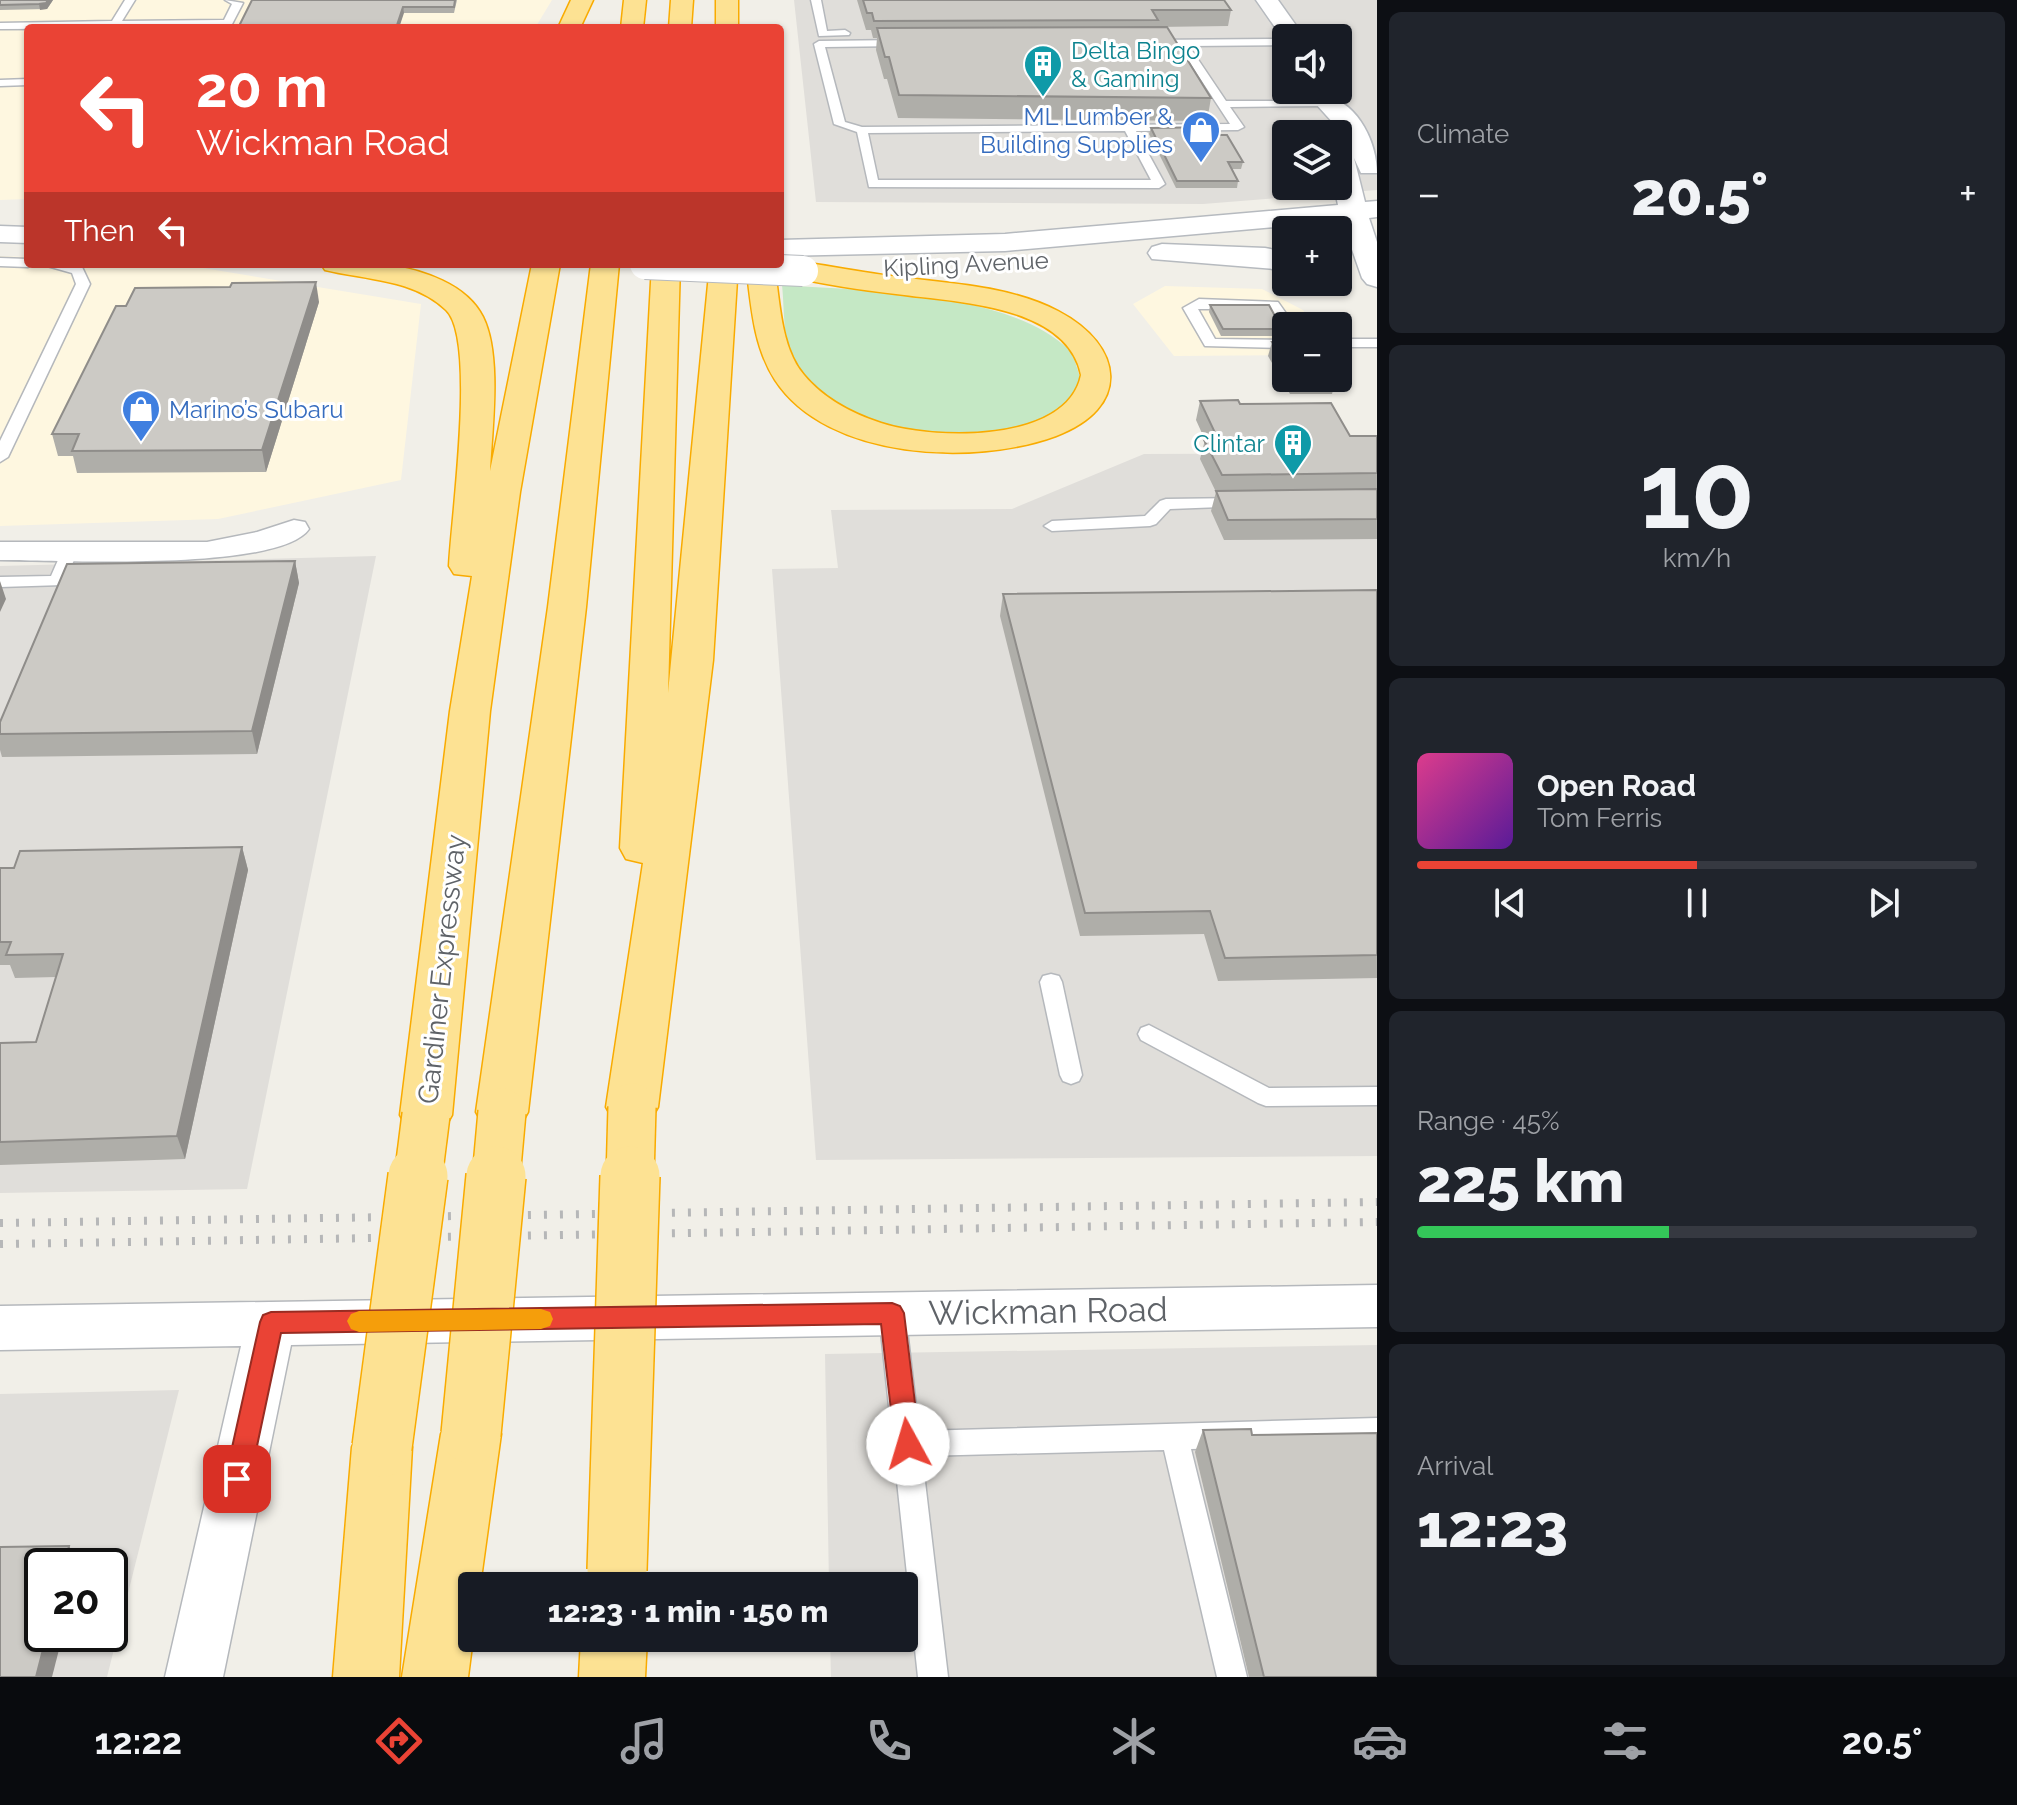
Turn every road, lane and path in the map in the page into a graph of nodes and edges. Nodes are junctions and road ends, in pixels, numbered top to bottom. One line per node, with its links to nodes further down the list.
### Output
1 (130, 0): 9 (lane)
2 (230, 0): 10 (lane)
3 (585, 0): 11 (highway); 12 (highway)
4 (635, 0): 13 (highway)
5 (682, 0): 14 (highway)
6 (727, 0): 15 (highway)
7 (816, 0): 18 (lane)
8 (1267, 0): 16 (main road)
9 (116, 24)
10 (227, 24)
11 (571, 24)
12 (585, 24)
13 (632, 24)
14 (680, 24)
15 (727, 24)
16 (1282, 24)
17 (5, 26): 21 (lane)
18 (902, 33)
19 (1272, 36): 23 (lane)
20 (1272, 37): 23 (lane)
21 (1, 38)
22 (913, 43): 30 (lane)
23 (1182, 43): 27 (lane)
24 (24, 82): 25 (lane)
25 (0, 83)
26 (1272, 101): 27 (lane)
27 (1222, 104): 29 (lane)
28 (1330, 104): 31 (main road)
29 (1129, 128): 30 (lane); 30 (lane)
30 (862, 130)
31 (1376, 182)
32 (1352, 196): 35 (main road)
33 (24, 217): 34 (main road)
34 (0, 218)
35 (1359, 220): 40 (main road, Kipling Avenue); 51 (main road)
36 (0, 234): 37 (main road)
37 (24, 235)
38 (1272, 237): 39 (main road, Kipling Avenue)
39 (1140, 253): 40 (main road, Kipling Avenue); 41 (main road)
40 (794, 256): 50 (highway)
41 (1272, 258)
42 (0, 262): 43 (lane)
43 (24, 263)
44 (67, 268): 57 (lane)
45 (355, 268): 64 (highway)
46 (545, 268): 64 (highway, Gardiner Expressway)
47 (605, 268): 81 (highway, bridge)
48 (666, 268): 69 (highway)
49 (724, 268): 69 (highway)
50 (761, 268)
51 (1363, 279): 52 (main road)
52 (1377, 296)
53 (1280, 312): 56 (lane)
54 (1352, 343): 55 (lane)
55 (1377, 343)
56 (1272, 344)
57 (0, 457)
58 (1256, 503): 59 (lane)
59 (1052, 526)
60 (294, 529): 62 (street)
61 (0, 551): 62 (street)
62 (70, 551): 63 (lane)
63 (0, 582)
64 (470, 711): 80 (highway, Gardiner Expressway, bridge)
65 (1051, 982): 67 (lane)
66 (1149, 1034): 68 (lane)
67 (1071, 1075)
68 (1377, 1096)
69 (632, 1107): 77 (highway, bridge)
70 (1377, 1306): 71 (street, Wickman Road)
71 (892, 1313): 72 (street, Wickman Road); 76 (lane)
72 (271, 1322): 73 (street, Wickman Road); 79 (street)
73 (0, 1328)
74 (1377, 1431): 75 (lane)
75 (1175, 1438): 76 (lane); 84 (lane)
76 (908, 1444): 83 (lane)
77 (617, 1572)
78 (613, 1652): 82 (highway)
79 (194, 1677)
80 (366, 1677)
81 (435, 1677)
82 (612, 1677)
83 (933, 1677)
84 (1232, 1677)

